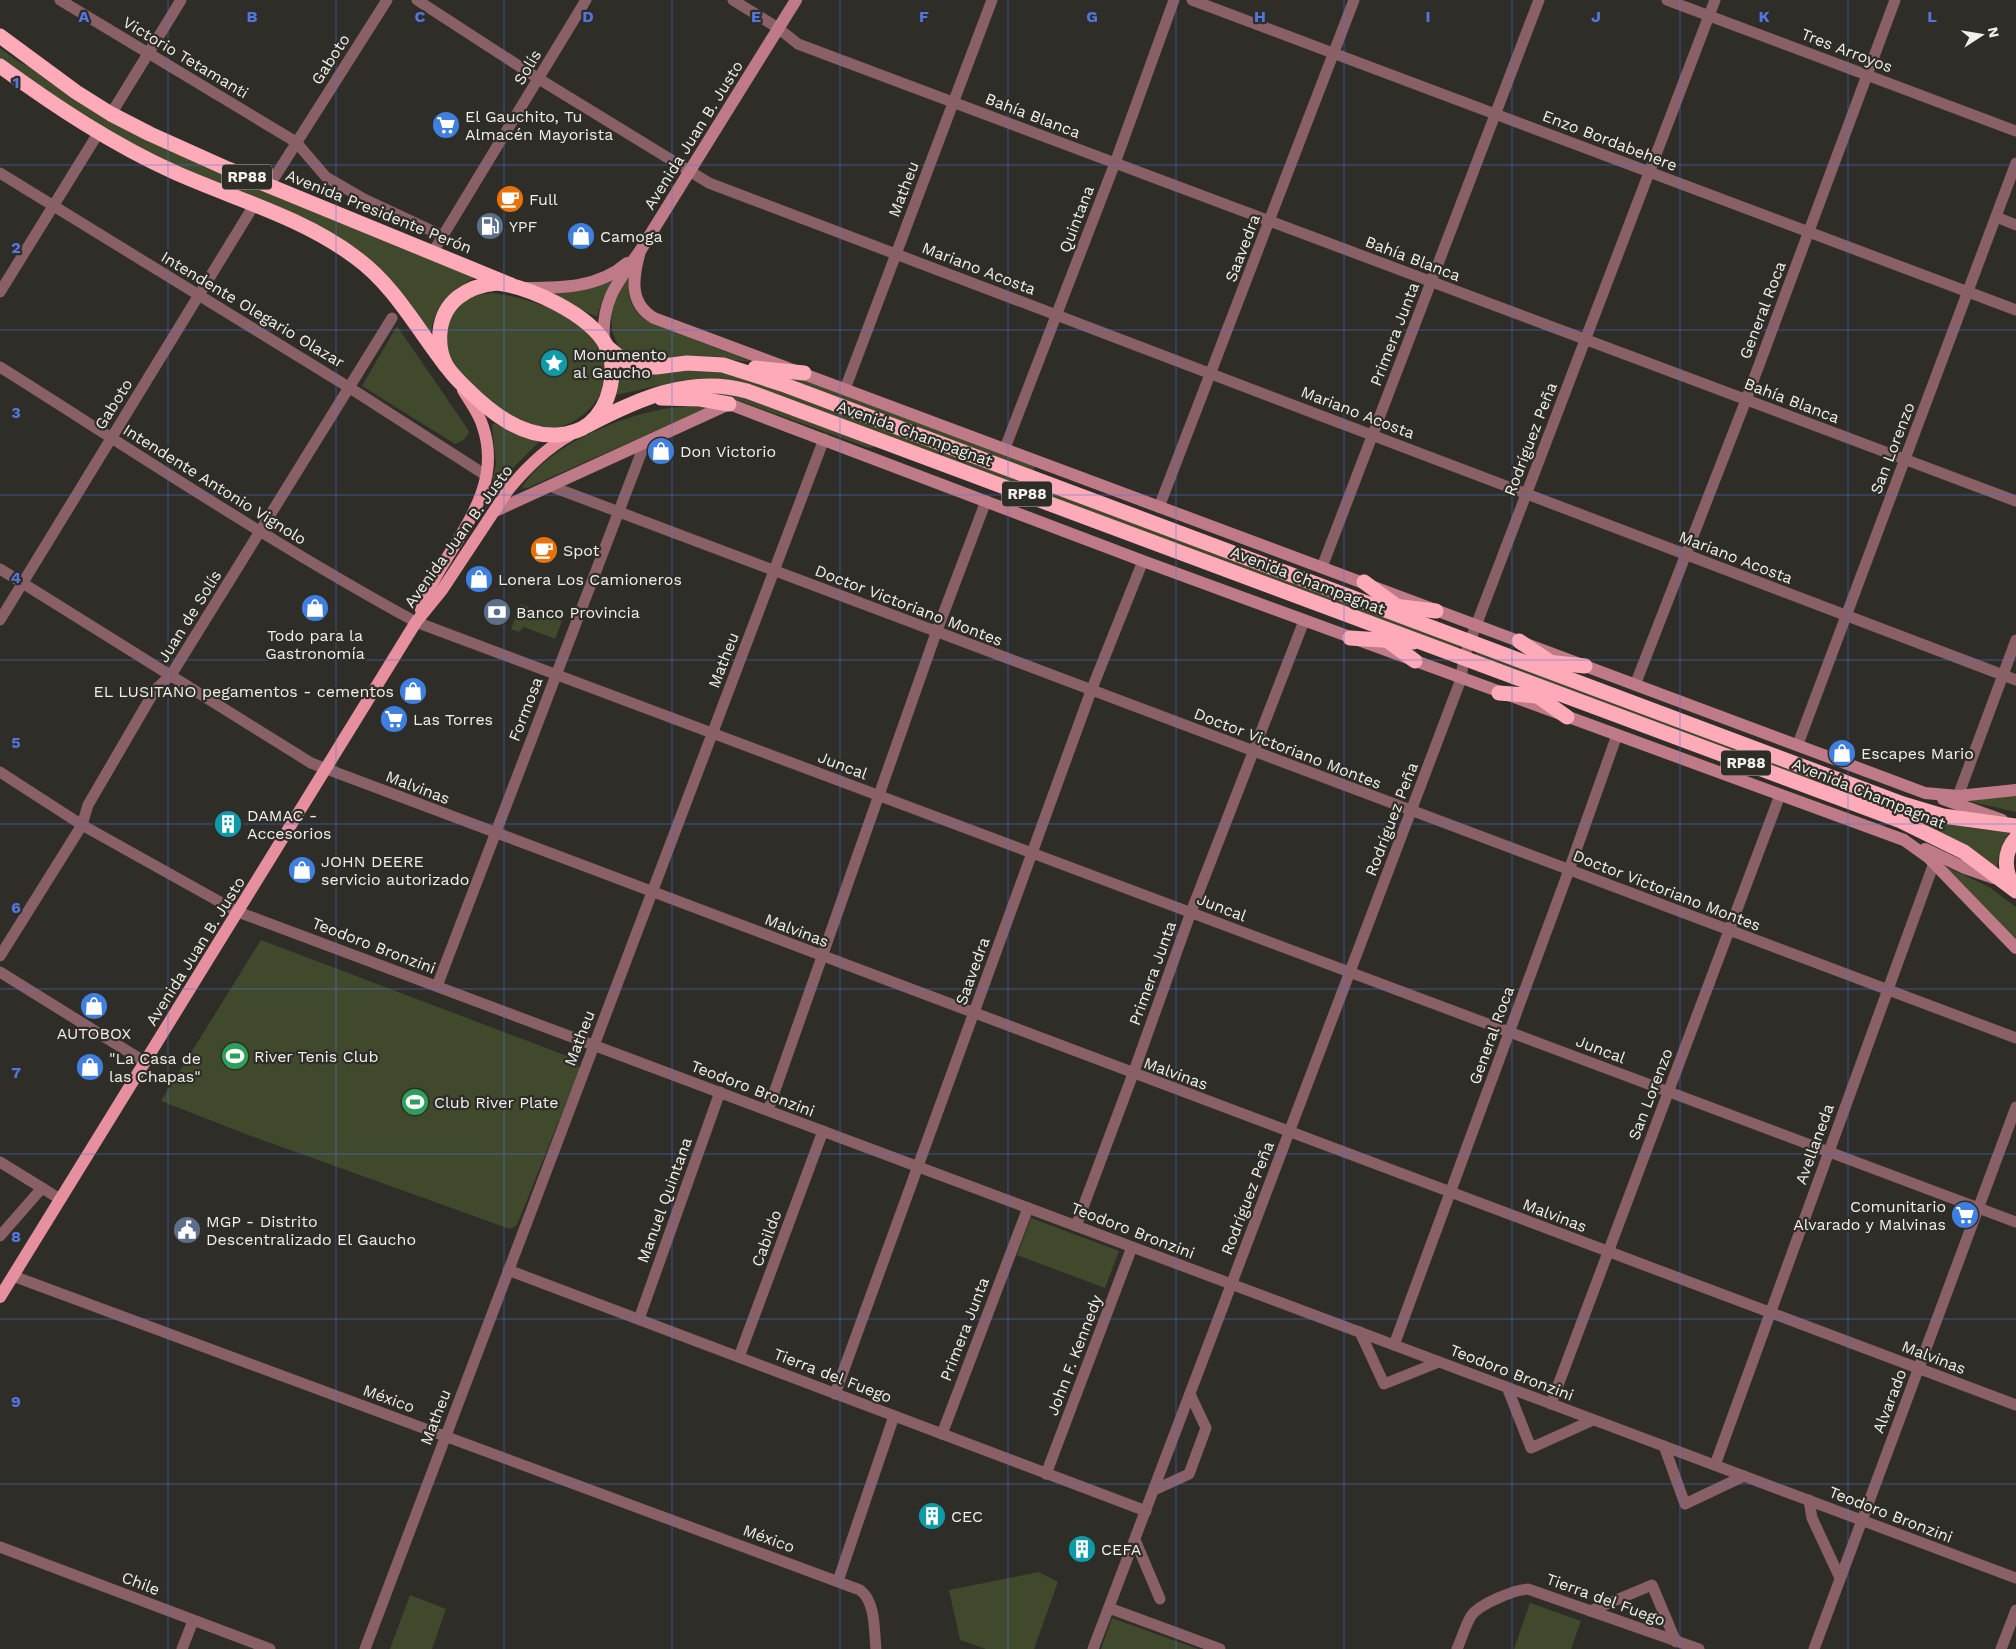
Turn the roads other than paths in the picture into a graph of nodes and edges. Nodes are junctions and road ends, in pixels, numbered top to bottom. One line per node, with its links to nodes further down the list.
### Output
1 (60, 0): 19 (street, Victorio Tetamanti)
2 (181, 0): 19 (street)
3 (387, 0): 29 (street, Gaboto)
4 (417, 0): 23 (street, Mariano Acosta)
5 (586, 0): 23 (street, Solís)
6 (733, 0): 17 (street, Bahía Blanca)
7 (796, 0): 17 (street, Avenida Juan B. Justo)
8 (992, 0): 24 (street, Matheu)
9 (1174, 0): 30 (street, Quintana)
10 (1192, 0): 20 (street, Enzo Bordabehere)
11 (1354, 0): 20 (street, Saavedra)
12 (1539, 0): 26 (street, Primera Junta)
13 (1667, 0): 16 (street, Tres Arroyos)
14 (1715, 0): 16 (street, Rodríguez Peña)
15 (1895, 0): 22 (street, General Roca)
16 (1709, 16): 22 (street, Tres Arroyos); 33 (street, Rodríguez Peña)
17 (778, 28): 24 (street, Bahía Blanca); 32 (street, Avenida Juan B. Justo)
18 (0, 36): 25 (highway, Avenida Presidente Perón / RP88)
19 (148, 53): 25 (street); 29 (street, Victorio Tetamanti)
20 (1333, 53): 26 (street, Enzo Bordabehere); 39 (street, Saavedra)
21 (0, 66): 28 (highway, RP88)
22 (1867, 75): 27 (street, Tres Arroyos); 41 (street, General Roca)
23 (539, 79): 32 (street, Mariano Acosta); 42 (street, Solís)
24 (953, 102): 30 (street, Bahía Blanca); 45 (street, Matheu)
25 (110, 114): 35 (highway, Avenida Presidente Perón / RP88)
26 (1496, 114): 33 (street, Enzo Bordabehere); 46 (street, Primera Junta)
27 (2016, 131)
28 (99, 132): 36 (street); 37 (highway, RP88)
29 (296, 142): 35 (street, Gaboto); 42 (street, Victorio Tetamanti)
30 (1115, 163): 39 (street, Bahía Blanca); 52 (street, Quintana)
31 (2016, 163): 38 (street, San Lorenzo)
32 (690, 171): 43 (street, Avenida Juan B. Justo); 45 (street, Mariano Acosta)
33 (1650, 172): 41 (street, Enzo Bordabehere); 54 (street, Rodríguez Peña)
34 (0, 173): 36 (street, Intendente Olegario Olazar)
35 (269, 186): 44 (highway, Avenida Presidente Perón / RP88)
36 (54, 206): 48 (street); 50 (street, Intendente Olegario Olazar)
37 (254, 206): 50 (street, Gaboto); 58 (highway, RP88)
38 (1996, 217): 40 (street); 49 (street, San Lorenzo)
39 (1269, 221): 46 (street, Bahía Blanca); 60 (street, Saavedra)
40 (2016, 225)
41 (1809, 232): 49 (street, Enzo Bordabehere); 64 (street, General Roca)
42 (443, 236): 44 (street, Solís)
43 (640, 251): 47 (street); 55 (street, Avenida Juan B. Justo); 59 (street, Avenida Champagnat)
44 (433, 252): 47 (highway, Avenida Presidente Perón / RP88)
45 (896, 253): 52 (street, Mariano Acosta); 62 (street, Matheu)
46 (1431, 282): 54 (street, Bahía Blanca); 68 (street, Primera Junta)
47 (516, 286): 55 (highway, RP88); 58 (highway, RP88)
48 (0, 292)
49 (1968, 292): 51 (street, Enzo Bordabehere); 73 (street, San Lorenzo)
50 (199, 296): 61 (street, Intendente Olegario Olazar); 69 (street, Gaboto)
51 (2016, 310)
52 (1057, 315): 60 (street, Mariano Acosta); 72 (street, Quintana)
53 (392, 318): 61 (street, Juan de Solís)
54 (1585, 340): 64 (street, Bahía Blanca); 76 (street, Rodríguez Peña)
55 (606, 344): 56 (highway, Avenida Champagnat / RP88); 66 (highway, RP88)
56 (723, 365): 59 (highway); 90 (highway, Avenida Champagnat / RP88)
57 (0, 367): 69 (street, Intendente Antonio Vignolo)
58 (450, 371): 67 (highway, RP88); 74 (main road, Avenida Juan B. Justo)
59 (804, 374): 62 (street, Avenida Champagnat)
60 (1211, 374): 68 (street, Mariano Acosta); 79 (street, Saavedra)
61 (350, 388): 74 (street, Intendente Olegario Olazar); 82 (street, Juan de Solís)
62 (845, 389): 72 (street, Avenida Champagnat)
63 (642, 398): 65 (highway); 66 (highway, Avenida Champagnat / RP88); 94 (highway, Avenida Champagnat / RP88)
64 (1746, 400): 73 (street, Bahía Blanca); 83 (street, General Roca)
65 (729, 404): 70 (street, Avenida Champagnat); 71 (street)
66 (588, 425): 67 (highway, RP88)
67 (574, 432): 80 (main road, Avenida Juan B. Justo)
68 (1373, 436): 76 (street, Mariano Acosta); 85 (street, Primera Junta)
69 (111, 437): 82 (street, Intendente Antonio Vignolo); 89 (street, Gaboto)
70 (824, 439): 77 (street, Avenida Champagnat); 87 (street, Matheu)
71 (645, 443): 75 (street); 81 (street, Formosa)
72 (1005, 448): 79 (street, Avenida Champagnat)
73 (1905, 460): 78 (street, Bahía Blanca); 93 (street, San Lorenzo)
74 (487, 476): 97 (main road, Avenida Juan B. Justo)
75 (550, 486): 80 (street); 81 (street, Doctor Victoriano Montes)
76 (1527, 494): 83 (street, Mariano Acosta); 99 (street, Rodríguez Peña)
77 (986, 501): 84 (street, Avenida Champagnat); 100 (street)
78 (2016, 501)
79 (1158, 506): 85 (street, Avenida Champagnat)
80 (495, 511): 97 (main road, Avenida Juan B. Justo)
81 (617, 513): 87 (street, Doctor Victoriano Montes); 114 (street, Formosa)
82 (260, 533): 97 (street, Intendente Antonio Vignolo); 113 (street, Juan de Solís)
83 (1686, 555): 93 (street, Mariano Acosta); 119 (street, General Roca)
84 (1143, 561): 96 (street, Avenida Champagnat); 120 (street, Saavedra)
85 (1322, 567): 88 (street, Avenida Champagnat)
86 (0, 569): 89 (street, Malvinas)
87 (773, 572): 100 (street, Doctor Victoriano Montes); 125 (street, Matheu)
88 (1364, 582): 91 (highway); 92 (street, Avenida Champagnat)
89 (23, 583): 95 (street, Gaboto); 113 (street, Malvinas)
90 (1364, 601): 91 (highway); 98 (highway, Avenida Champagnat / RP88)
91 (1397, 606): 92 (highway); 98 (highway)
92 (1436, 611): 99 (street, Avenida Champagnat)
93 (1846, 616): 115 (street, Mariano Acosta); 127 (street, San Lorenzo)
94 (1360, 618): 105 (highway); 106 (highway, Avenida Champagnat / RP88)
95 (0, 620)
96 (1304, 621): 101 (street, Avenida Champagnat); 128 (street, Primera Junta)
97 (416, 622): 114 (street, Juncal); 129 (main road, Avenida Juan B. Justo)
98 (1429, 626): 103 (highway, Avenida Champagnat / RP88)
99 (1476, 626): 103 (street, Rodríguez Peña); 104 (street, Avenida Champagnat)
100 (936, 633): 120 (street, Doctor Victoriano Montes); 134 (street)
101 (1350, 638): 105 (highway); 109 (street, Avenida Champagnat)
102 (2016, 640): 115 (street)
103 (1470, 641): 107 (street, Rodríguez Peña); 108 (highway, Avenida Champagnat / RP88)
104 (1518, 641): 110 (highway); 111 (street, Avenida Champagnat)
105 (1389, 642): 106 (highway); 109 (highway)
106 (1423, 643): 107 (highway, Avenida Champagnat / RP88)
107 (1464, 657): 112 (highway, Avenida Champagnat / RP88); 116 (street, Rodríguez Peña)
108 (1514, 657): 110 (highway); 118 (highway, Avenida Champagnat / RP88)
109 (1415, 661): 116 (street, Avenida Champagnat)
110 (1550, 662): 111 (highway); 118 (highway)
111 (1585, 666): 119 (street, Avenida Champagnat)
112 (1507, 674): 122 (highway); 123 (highway, Avenida Champagnat / RP88)
113 (171, 675): 129 (street, Malvinas); 137 (street, Juan de Solís)
114 (556, 675): 125 (street, Juncal); 139 (street, Formosa)
115 (2002, 675): 117 (street, Mariano Acosta); 135 (street)
116 (1461, 679): 121 (street, Avenida Champagnat); 136 (street, Rodríguez Peña)
117 (2016, 680)
118 (1580, 683): 138 (highway, Avenida Champagnat / RP88)
119 (1635, 685): 127 (street, Avenida Champagnat)
120 (1091, 691): 128 (street, Doctor Victoriano Montes); 142 (street, Saavedra)
121 (1499, 693): 122 (highway); 124 (street, Avenida Champagnat)
122 (1536, 695): 123 (highway); 124 (highway)
123 (1574, 698): 145 (highway, Avenida Champagnat / RP88)
124 (1567, 717): 126 (street, Avenida Champagnat)
125 (712, 733): 134 (street, Juncal); 146 (street, Matheu)
126 (1617, 735): 133 (street, Avenida Champagnat); 144 (street, General Roca)
127 (1798, 744): 132 (street, Avenida Champagnat)
128 (1253, 752): 136 (street, Doctor Victoriano Montes); 148 (street, Primera Junta)
129 (325, 769): 139 (street, Malvinas); 147 (main road, Avenida Juan B. Justo)
130 (0, 772): 137 (street, Teodoro Bronzini)
131 (2016, 790): 135 (street, Avenida Champagnat)
132 (1925, 793): 135 (street, Avenida Champagnat); 138 (street, Avenida Champagnat)
133 (1780, 795): 141 (street, Avenida Champagnat); 149 (street, San Lorenzo)
134 (879, 796): 142 (street, Juncal); 152 (street)
135 (1958, 796)
136 (1411, 811): 144 (street, Doctor Victoriano Montes); 154 (street, Rodríguez Peña)
137 (82, 825): 147 (street, Teodoro Bronzini); 151 (street, Juan de Solís)
138 (2016, 825)
139 (495, 834): 146 (street, Malvinas); 155 (street, Formosa)
140 (2016, 838): 145 (highway)
141 (1904, 840): 143 (street, Avenida Champagnat); 145 (street, Avenida Champagnat)
142 (1032, 853): 148 (street, Juncal); 157 (street, Saavedra)
143 (1934, 862): 150 (street, Avenida Champagnat); 156 (street, Avellaneda)
144 (1569, 870): 149 (street, Doctor Victoriano Montes); 158 (street, General Roca)
145 (2012, 887)
146 (652, 893): 152 (street, Malvinas); 160 (street, Matheu)
147 (238, 912): 155 (street, Teodoro Bronzini); 161 (main road, Avenida Juan B. Justo)
148 (1191, 912): 154 (street, Juncal); 162 (street, Primera Junta)
149 (1729, 930): 156 (street, Doctor Victoriano Montes); 164 (street, San Lorenzo)
150 (2016, 948)
151 (0, 956)
152 (822, 957): 157 (street, Malvinas); 166 (street)
153 (0, 972): 161 (street)
154 (1350, 972): 158 (street, Juncal); 168 (street, Rodríguez Peña)
155 (437, 986): 160 (street, Teodoro Bronzini)
156 (1888, 990): 159 (street, Doctor Victoriano Montes); 169 (street, Avellaneda)
157 (974, 1014): 162 (street, Malvinas); 171 (street, Saavedra)
158 (1510, 1032): 164 (street, Juncal); 173 (street, General Roca)
159 (2016, 1038)
160 (594, 1045): 163 (street, Teodoro Bronzini); 182 (street, Matheu)
161 (145, 1062): 174 (main road, Avenida Juan B. Justo)
162 (1133, 1074): 168 (street, Malvinas); 178 (street, Primera Junta)
163 (720, 1092): 166 (street, Teodoro Bronzini); 187 (street, Manuel Quintana)
164 (1668, 1092): 169 (street, Juncal); 181 (street, San Lorenzo)
165 (2016, 1107): 176 (street, Alvarado)
166 (768, 1110): 167 (street, Teodoro Bronzini)
167 (823, 1131): 171 (street, Teodoro Bronzini); 190 (street, Cabildo)
168 (1289, 1132): 173 (street, Malvinas); 184 (street, Rodríguez Peña)
169 (1829, 1152): 176 (street, Juncal); 186 (street, Avellaneda)
170 (0, 1162): 172 (street)
171 (918, 1167): 175 (street, Teodoro Bronzini); 194 (street, Saavedra)
172 (42, 1188): 174 (street); 179 (street)
173 (1451, 1193): 181 (street, Malvinas); 189 (street, General Roca)
174 (60, 1199): 183 (main road, Avenida Juan B. Justo)
175 (1028, 1208): 178 (street, Teodoro Bronzini); 200 (street, Primera Junta)
176 (1978, 1208): 177 (street, Juncal); 192 (street, Alvarado)
177 (2016, 1222)
178 (1076, 1226): 180 (street, Teodoro Bronzini)
179 (0, 1236)
180 (1132, 1247): 184 (street, Teodoro Bronzini); 204 (street, John F. Kennedy)
181 (1608, 1252): 186 (street, Malvinas); 196 (street, San Lorenzo)
182 (508, 1270): 187 (street, Tierra del Fuego); 201 (street, Matheu)
183 (13, 1276): 185 (main road, Avenida Juan B. Justo); 201 (street, México)
184 (1232, 1284): 188 (street, Teodoro Bronzini); 195 (street, Rodríguez Peña)
185 (0, 1297)
186 (1770, 1313): 192 (street, Malvinas); 203 (street, Avellaneda)
187 (639, 1319): 190 (street, Tierra del Fuego)
188 (1360, 1332): 189 (street, Teodoro Bronzini); 191 (street)
189 (1394, 1345): 191 (street, Teodoro Bronzini)
190 (739, 1357): 194 (street, Tierra del Fuego)
191 (1438, 1362): 193 (street, Teodoro Bronzini)
192 (1918, 1369): 197 (street, Malvinas); 209 (street, Alvarado)
193 (1507, 1387): 196 (street, Teodoro Bronzini); 199 (street)
194 (835, 1394): 198 (street, Tierra del Fuego)
195 (1190, 1394): 206 (street, Rodríguez Peña); 206 (street)
196 (1551, 1404): 199 (street, Teodoro Bronzini)
197 (2016, 1405)
198 (894, 1416): 200 (street, Tierra del Fuego); 214 (street)
199 (1593, 1420): 202 (street, Teodoro Bronzini)
200 (942, 1434): 204 (street, Tierra del Fuego)
201 (446, 1436): 214 (street, México); 223 (street, Matheu)
202 (1664, 1446): 203 (street, Teodoro Bronzini); 205 (street)
203 (1715, 1465): 205 (street, Teodoro Bronzini)
204 (1046, 1474): 208 (street, Tierra del Fuego)
205 (1744, 1476): 207 (street, Teodoro Bronzini)
206 (1154, 1490): 208 (street, Rodríguez Peña)
207 (1809, 1500): 209 (street, Teodoro Bronzini); 212 (street)
208 (1146, 1511): 210 (street, Rodríguez Peña)
209 (1862, 1520): 212 (street, Alvarado); 213 (street, Teodoro Bronzini)
210 (1135, 1540): 215 (street); 216 (street, Rodríguez Peña)
211 (0, 1547): 219 (street, Chile)
212 (1840, 1578): 229 (street, Alvarado)
213 (2016, 1578)
214 (838, 1581): 224 (street, México)
215 (1160, 1598)
216 (1109, 1608): 225 (street, Rodríguez Peña); 226 (street)
217 (2016, 1610): 230 (street)
218 (1590, 1611): 220 (street, Tierra del Fuego); 220 (street); 227 (street, Tierra del Fuego)
219 (193, 1620): 221 (street); 222 (street, Chile)
220 (1676, 1642): 228 (street, Tierra del Fuego)
221 (182, 1649)
222 (270, 1649)
223 (365, 1649)
224 (876, 1649)
225 (1093, 1649)
226 (1220, 1649)
227 (1457, 1649)
228 (1699, 1649)
229 (1814, 1649)
230 (2002, 1649)

